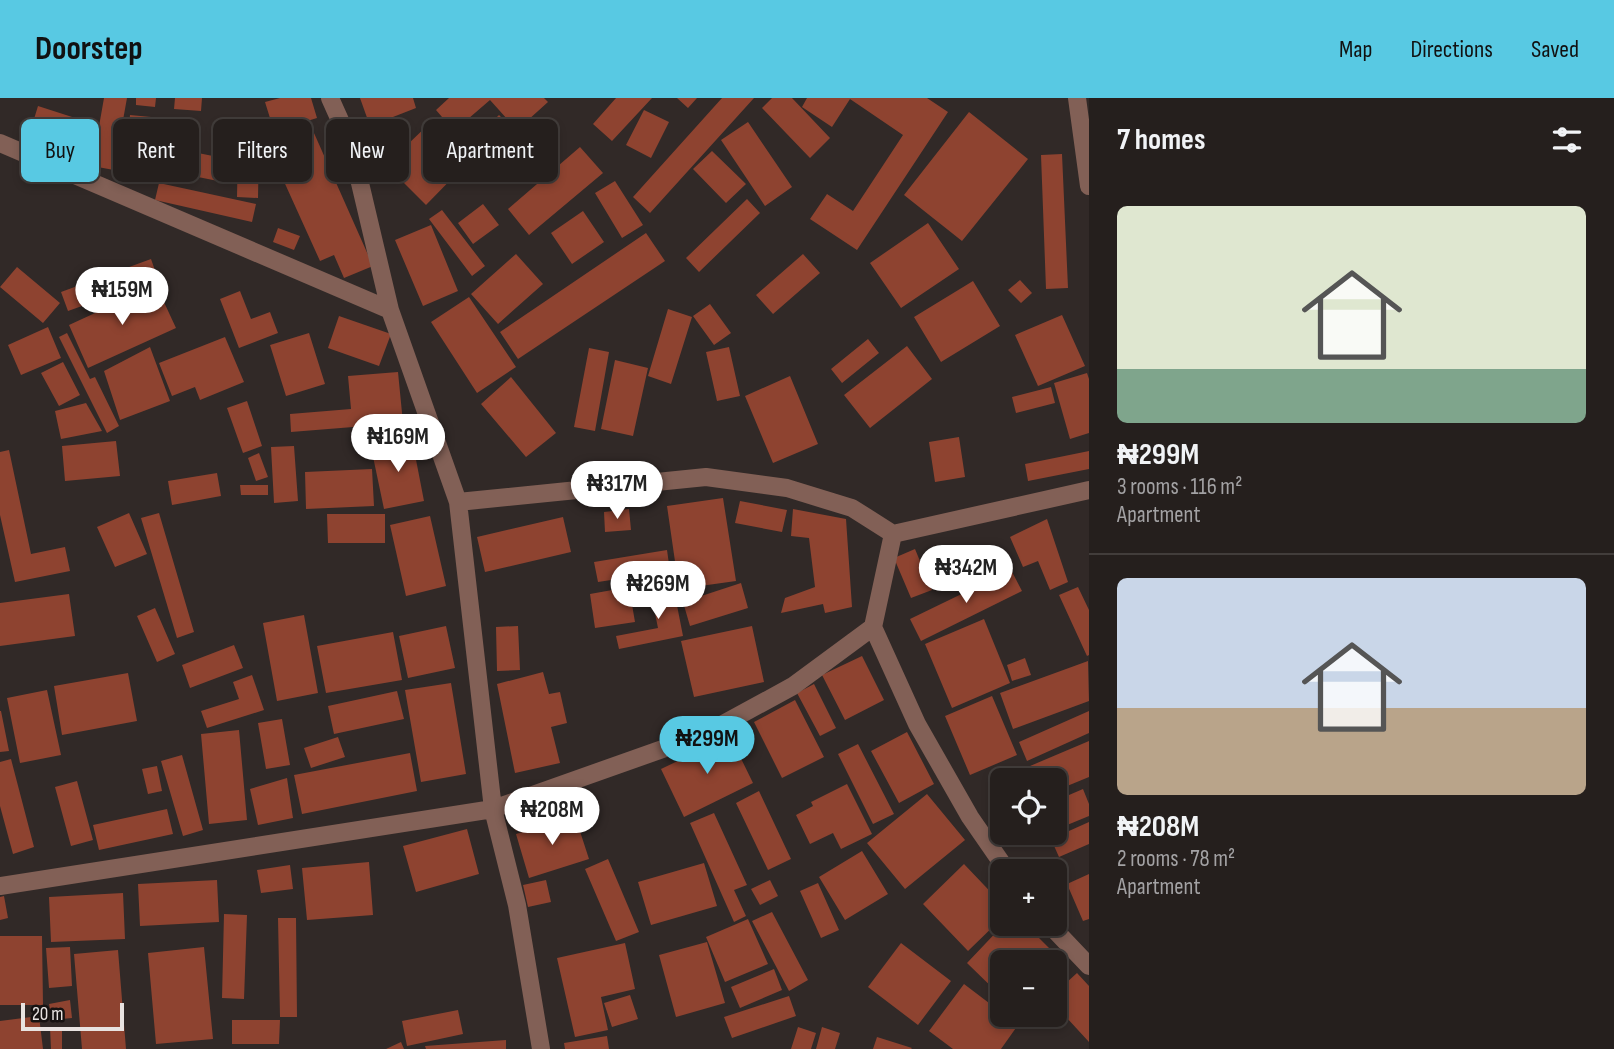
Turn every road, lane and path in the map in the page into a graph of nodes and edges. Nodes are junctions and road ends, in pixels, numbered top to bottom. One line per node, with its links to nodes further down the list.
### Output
1 (330, 98): 5 (street)
2 (1077, 98): 4 (street)
3 (0, 143): 5 (street)
4 (1089, 186)
5 (390, 310): 7 (street)
6 (1089, 490): 8 (street)
7 (458, 502): 8 (street); 10 (street)
8 (893, 534): 9 (street)
9 (873, 627): 10 (street); 11 (street)
10 (493, 809): 12 (street); 15 (street)
11 (1000, 859)
12 (0, 886)
13 (1060, 936): 14 (street)
14 (1089, 966)
15 (541, 1049)

